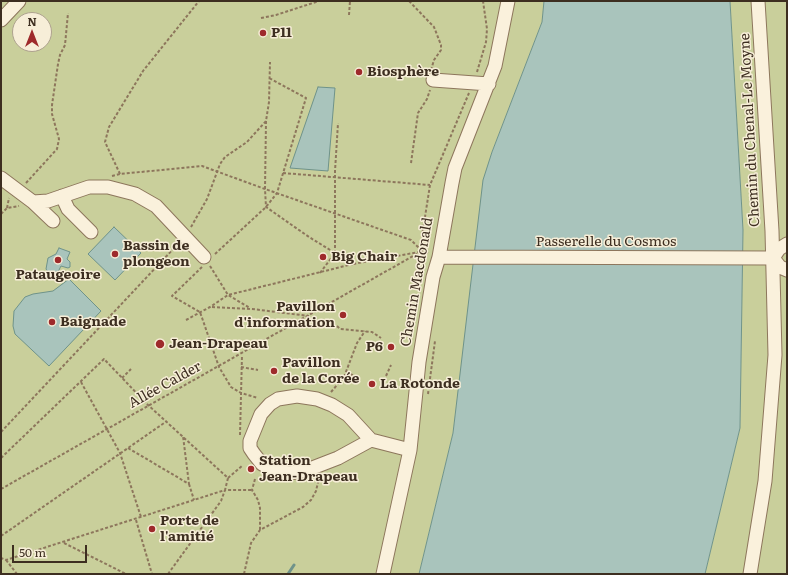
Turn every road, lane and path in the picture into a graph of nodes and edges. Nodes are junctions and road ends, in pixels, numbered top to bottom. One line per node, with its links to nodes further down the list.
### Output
1 (19, 1): 12 (street)
2 (200, 1): 23 (path)
3 (319, 1): 11 (path)
4 (350, 1): 10 (path)
5 (409, 1): 15 (path)
6 (483, 1): 16 (path)
7 (508, 1): 17 (street, Chemin Macdonald)
8 (758, 1): 43 (street, Chemin du Chenal-Le Moyne)
9 (68, 13): 29 (path)
10 (349, 15)
11 (261, 18)
12 (1, 20)
13 (270, 62): 14 (path)
14 (269, 78): 18 (path); 22 (path)
15 (431, 80): 16 (street); 20 (path)
16 (474, 83): 17 (street); 26 (path)
17 (489, 84): 42 (street, Chemin Macdonald)
18 (266, 121): 21 (path); 28 (path)
19 (338, 123): 25 (path)
20 (411, 163)
21 (217, 171): 23 (path); 28 (path); 38 (path)
22 (283, 173): 25 (path); 30 (path)
23 (120, 174): 27 (path)
24 (1, 178): 29 (street)
25 (336, 178): 26 (path); 34 (path)
26 (430, 185): 40 (path)
27 (97, 186): 31 (street); 38 (street)
28 (265, 188): 30 (path); 33 (path)
29 (18, 192): 32 (street)
30 (277, 193): 33 (path); 34 (path)
31 (62, 196): 32 (street); 37 (street)
32 (33, 202): 35 (path); 36 (street)
33 (266, 207): 41 (path); 44 (path)
34 (335, 213): 40 (path); 41 (path)
35 (1, 214)
36 (53, 221)
37 (91, 232)
38 (185, 235): 44 (street); 75 (path)
39 (787, 244): 43 (street)
40 (422, 251): 42 (path); 45 (path); 52 (path, Allée Calder)
41 (335, 253): 45 (path); 47 (path)
42 (439, 256): 43 (street, Passerelle du Cosmos); 80 (street, Chemin Macdonald)
43 (767, 258): 46 (street); 58 (street, Chemin du Chenal-Le Moyne)
44 (205, 259): 48 (path); 51 (path)
45 (353, 264): 47 (path)
46 (787, 270)
47 (320, 273): 48 (path)
48 (228, 295): 49 (path); 50 (path)
49 (210, 307): 50 (path); 51 (path)
50 (252, 309): 52 (path)
51 (200, 312): 53 (path); 60 (path)
52 (309, 316): 57 (path, Allée Calder)
53 (186, 320)
54 (337, 326): 55 (path)
55 (365, 331): 56 (path); 64 (path)
56 (381, 338)
57 (242, 355): 60 (path, Allée Calder); 61 (path)
58 (781, 355): 105 (street, Chemin du Chenal-Le Moyne)
59 (392, 365): 65 (path)
60 (219, 367): 69 (path); 72 (path, Allée Calder)
61 (241, 367): 63 (path); 69 (path)
62 (131, 369): 66 (path)
63 (258, 370)
64 (346, 371): 67 (path); 70 (path)
65 (386, 376)
66 (122, 378): 68 (path); 72 (path)
67 (357, 378)
68 (80, 382): 74 (path); 82 (path)
69 (241, 393): 71 (path); 77 (path)
70 (329, 394)
71 (258, 398)
72 (148, 405): 73 (path); 74 (path, Allée Calder)
73 (167, 421): 76 (path); 79 (path)
74 (106, 428): 81 (path); 88 (path, Allée Calder)
75 (1, 432)
76 (183, 436): 85 (path); 87 (path)
77 (240, 436)
78 (371, 440): 80 (street); 84 (street); 84 (street)
79 (128, 448): 81 (path); 87 (path)
80 (410, 450): 104 (street, Chemin Macdonald)
81 (120, 454): 92 (path); 95 (path)
82 (1, 458)
83 (243, 465): 85 (path)
84 (319, 466): 94 (path)
85 (228, 478): 89 (path)
86 (255, 479): 90 (path)
87 (189, 484): 91 (path)
88 (1, 489)
89 (225, 490): 90 (path); 91 (path); 102 (path)
90 (252, 490): 94 (path)
91 (194, 500): 92 (path)
92 (142, 518): 93 (path)
93 (136, 519): 96 (path); 101 (path)
94 (260, 530): 103 (path)
95 (1, 536)
96 (63, 542): 98 (path); 100 (path)
97 (1, 558): 98 (path)
98 (6, 560): 99 (path)
99 (17, 574)
100 (126, 574)
101 (152, 574)
102 (168, 574)
103 (244, 574)
104 (383, 574)
105 (750, 574)

